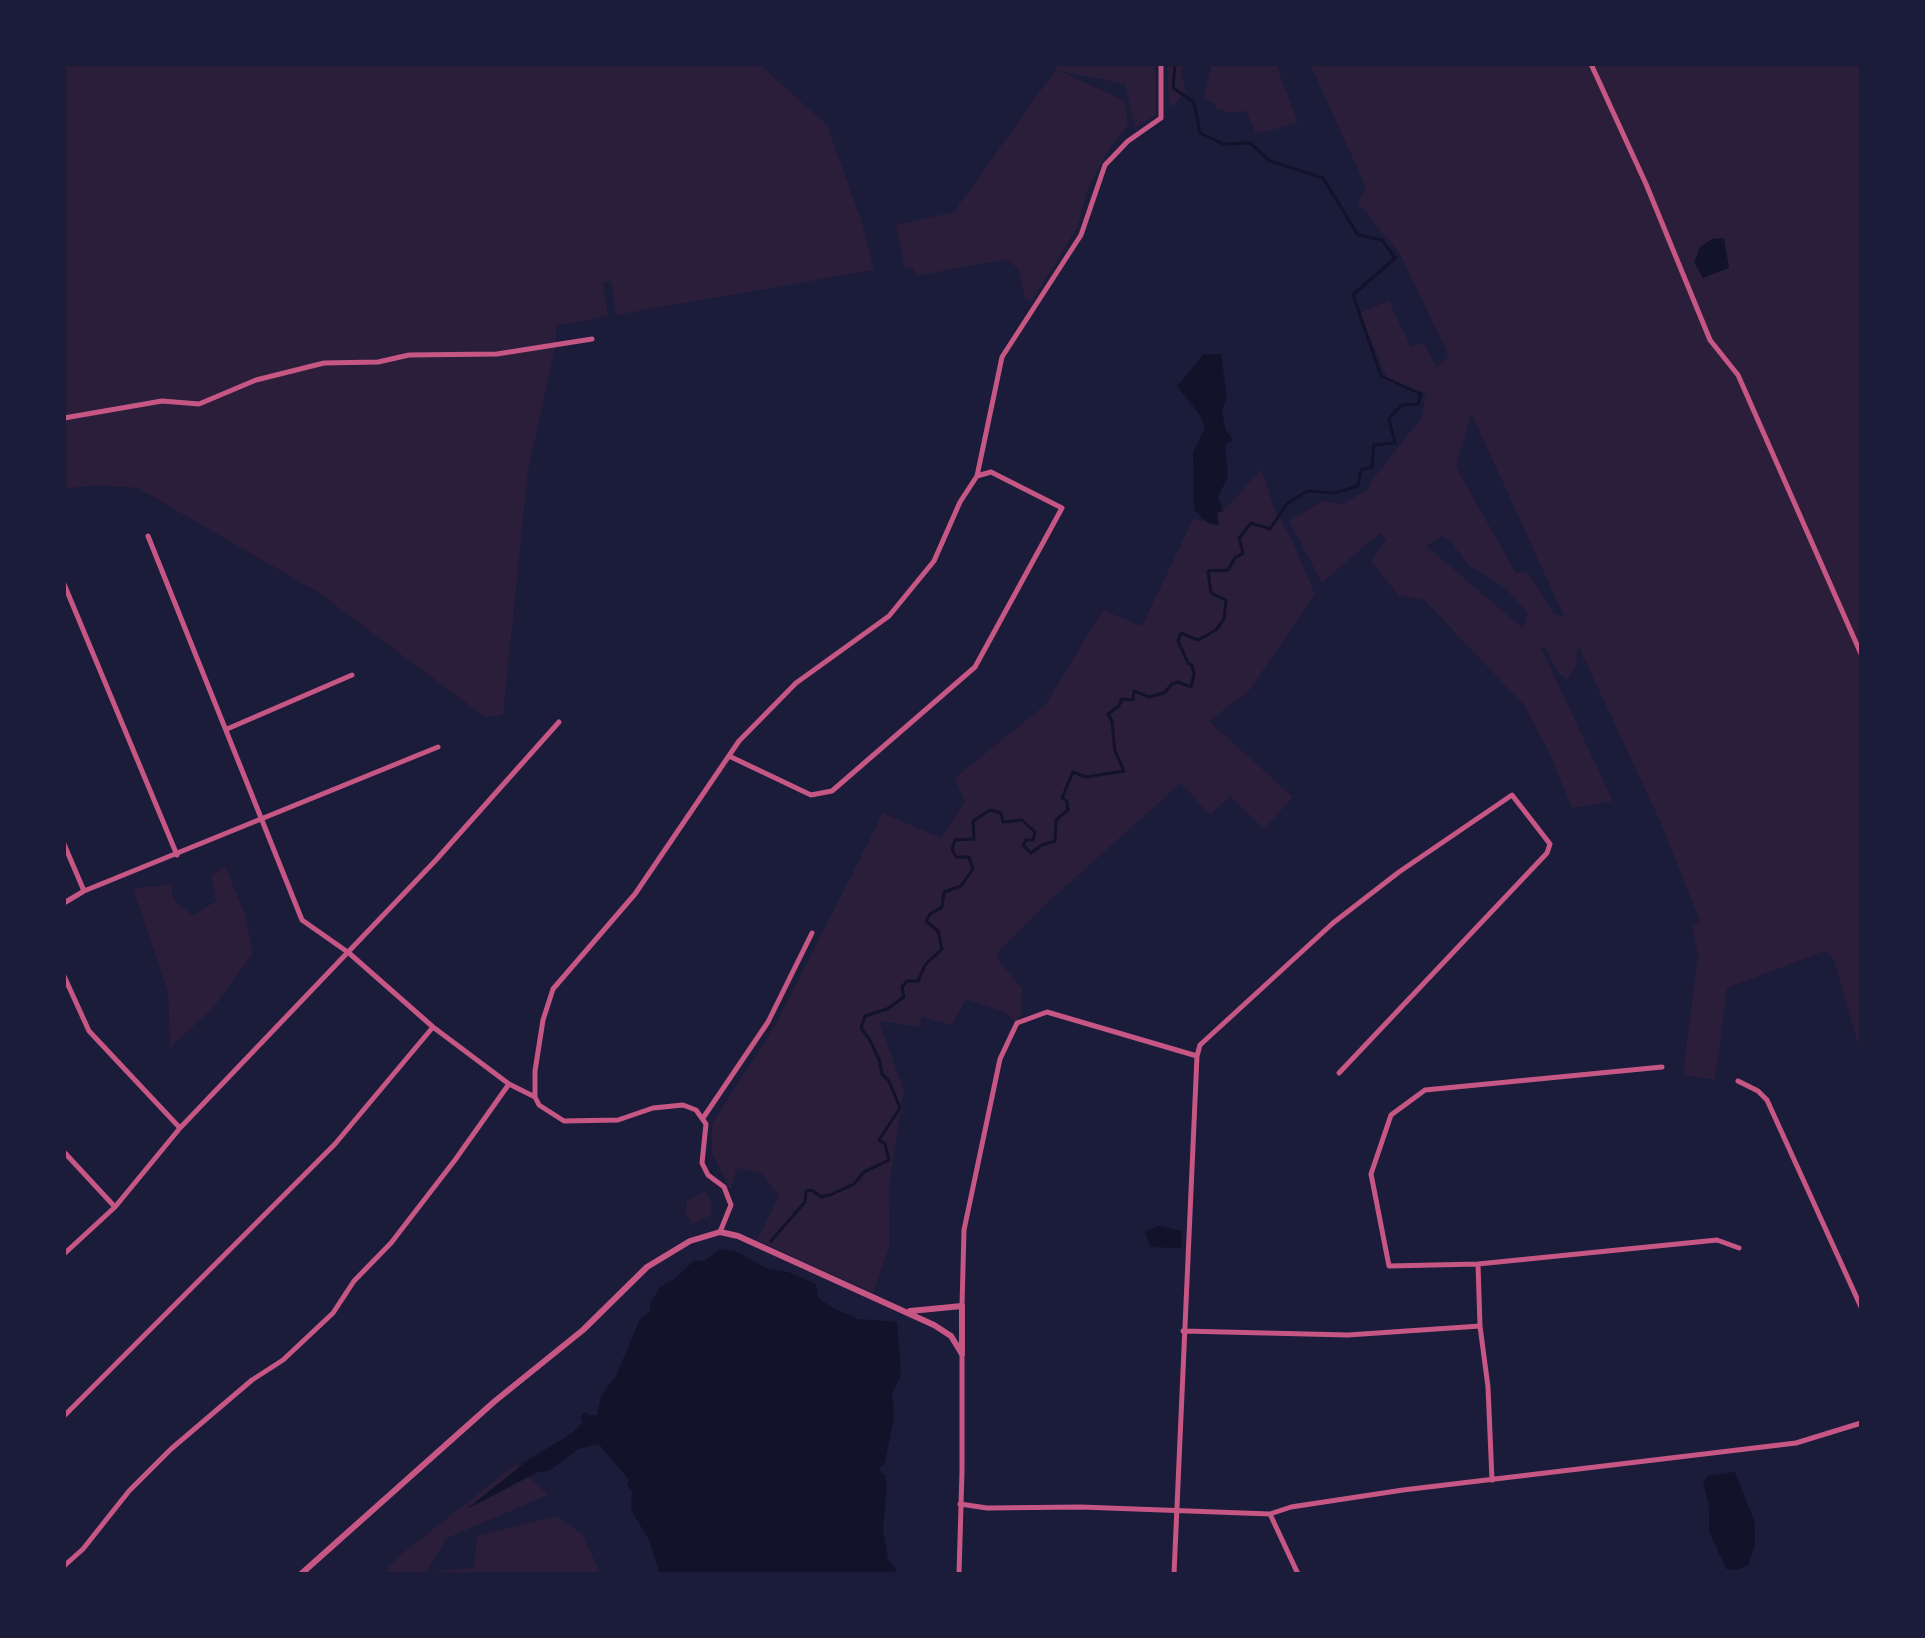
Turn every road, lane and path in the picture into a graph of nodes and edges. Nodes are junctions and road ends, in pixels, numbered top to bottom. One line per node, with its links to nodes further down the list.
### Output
1 (1161, 64): 5 (street)
2 (1591, 64): 8 (street)
3 (592, 339): 4 (street)
4 (64, 418)
5 (977, 476): 13 (street); 13 (street)
6 (148, 536): 11 (street)
7 (64, 584): 16 (street)
8 (1861, 654)
9 (352, 675): 11 (street)
10 (559, 722): 20 (street)
11 (227, 729): 14 (street)
12 (438, 747): 14 (street)
13 (729, 756): 28 (street)
14 (262, 819): 16 (street); 20 (street)
15 (64, 844): 17 (street)
16 (177, 855): 17 (street)
17 (84, 891): 18 (street)
18 (64, 903)
19 (812, 933): 29 (street)
20 (349, 953): 22 (street); 30 (street)
21 (64, 976): 30 (street)
22 (433, 1027): 27 (street); 45 (street)
23 (1197, 1056): 25 (street); 37 (street); 42 (street)
24 (1662, 1067): 36 (street)
25 (1339, 1073)
26 (1738, 1081): 38 (street)
27 (509, 1084): 28 (street); 51 (street)
28 (535, 1097): 29 (street)
29 (703, 1118): 33 (street)
30 (180, 1128): 32 (street)
31 (64, 1152): 32 (street)
32 (115, 1207): 35 (street)
33 (720, 1232): 39 (street); 52 (street)
34 (1739, 1248): 36 (street)
35 (64, 1254)
36 (1478, 1264): 40 (street)
37 (962, 1306): 39 (street); 41 (street)
38 (1861, 1307)
39 (908, 1311): 43 (street)
40 (1480, 1326): 42 (street); 47 (street)
41 (962, 1330): 43 (street); 44 (street)
42 (1183, 1331): 49 (street)
43 (951, 1336): 44 (street)
44 (962, 1354): 48 (street)
45 (64, 1416)
46 (1861, 1423): 47 (street)
47 (1492, 1480): 50 (street)
48 (960, 1504): 49 (street); 53 (street)
49 (1176, 1510): 50 (street); 54 (street)
50 (1270, 1514): 55 (street)
51 (64, 1566)
52 (301, 1574)
53 (959, 1574)
54 (1174, 1574)
55 (1298, 1574)

